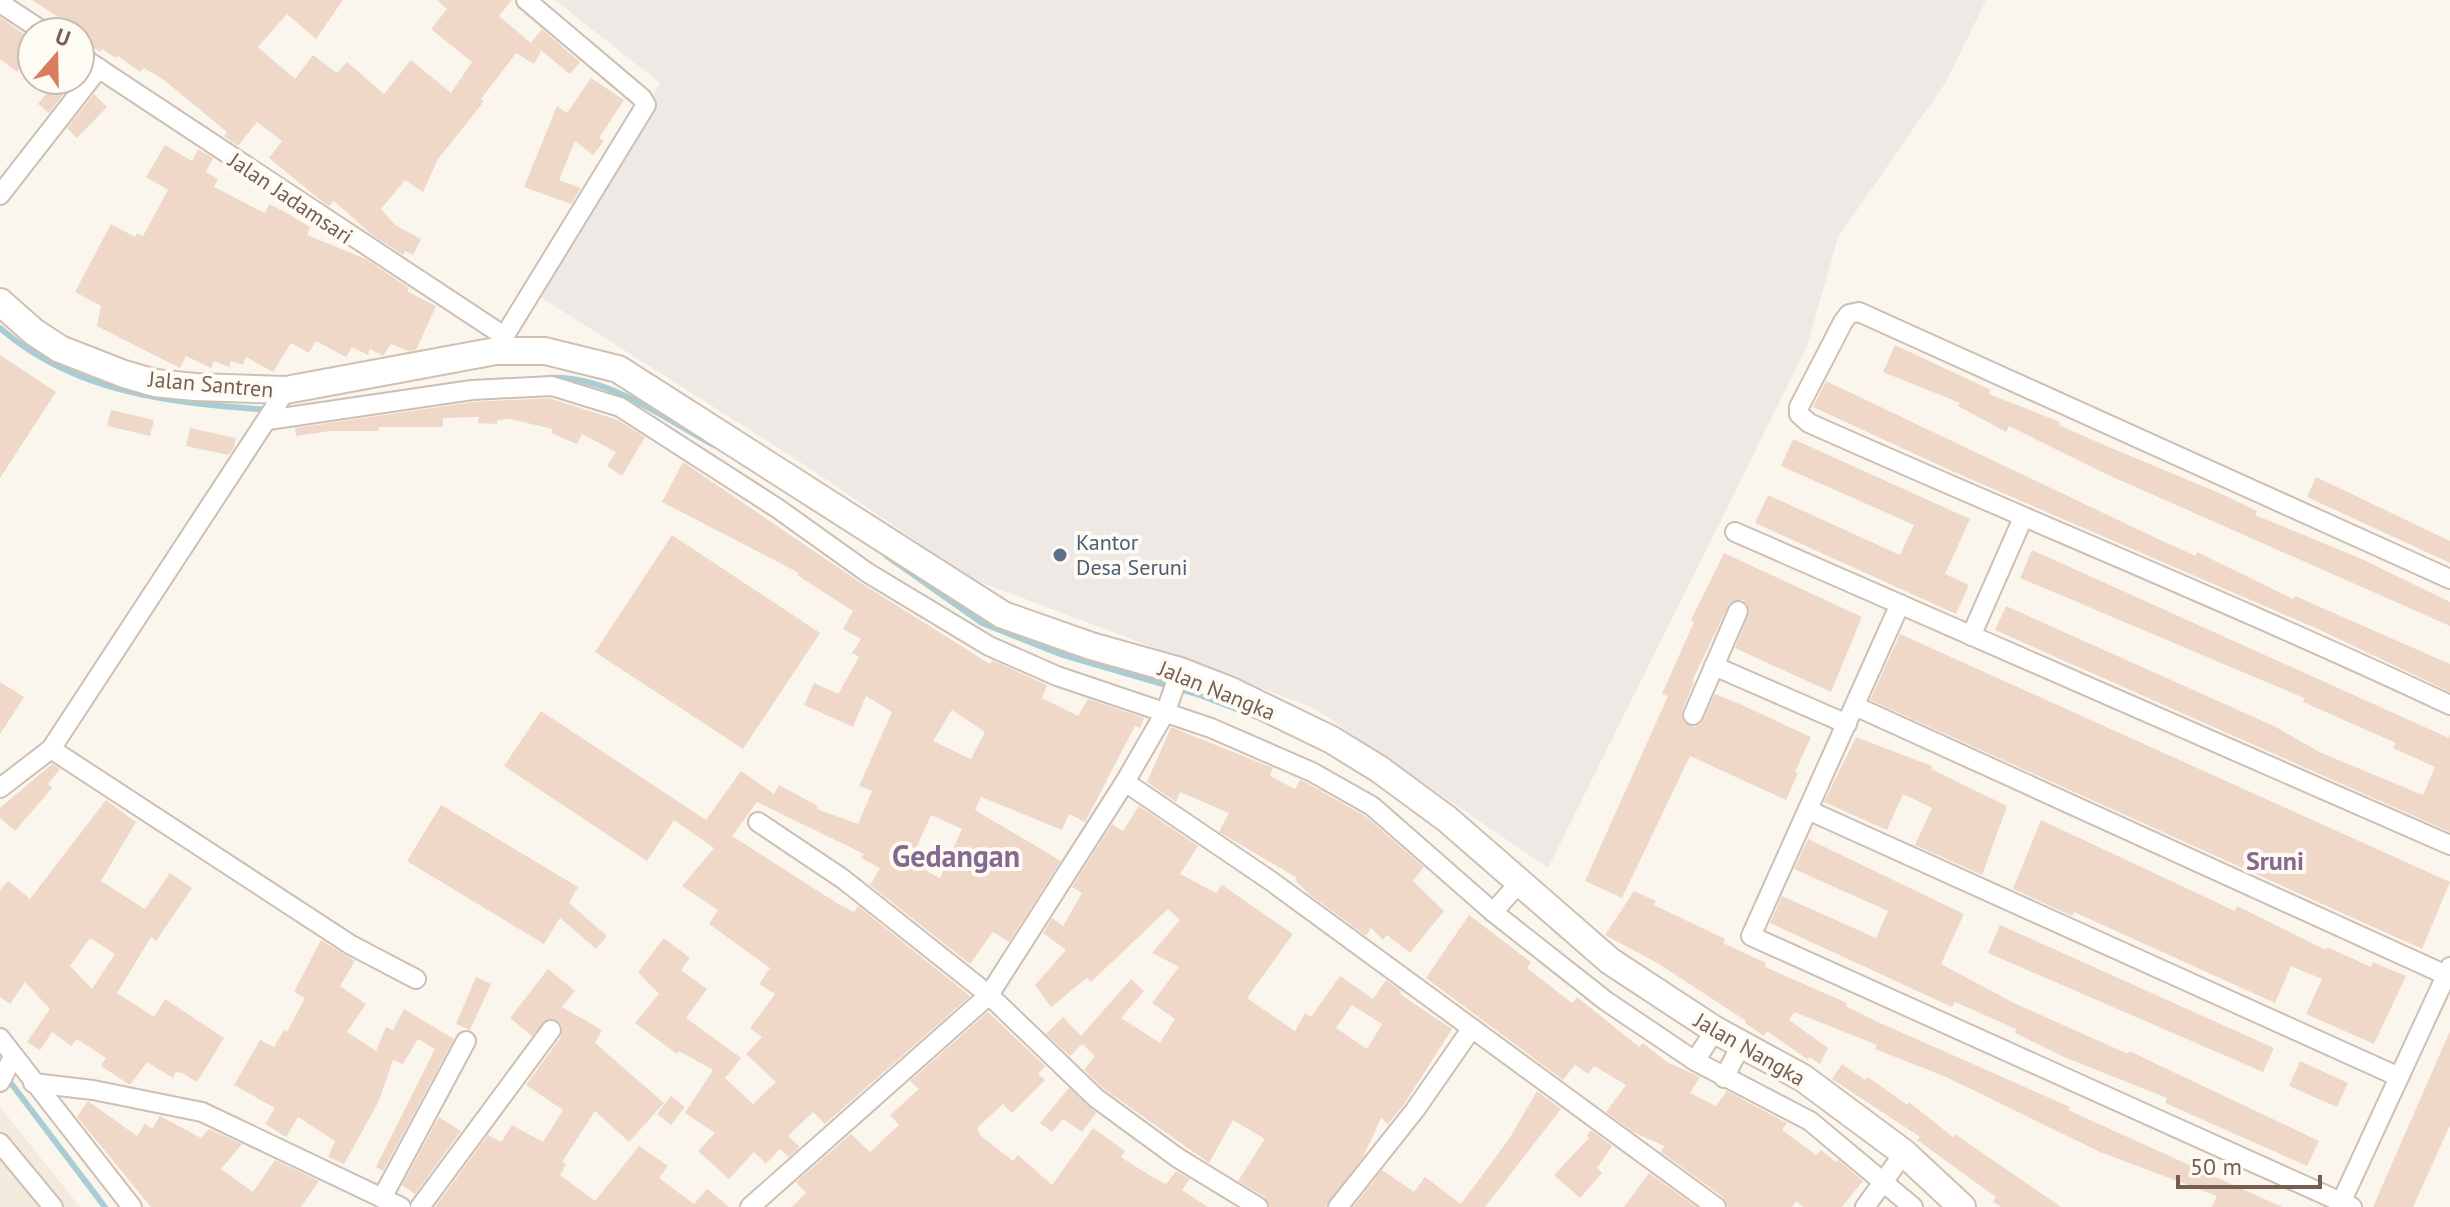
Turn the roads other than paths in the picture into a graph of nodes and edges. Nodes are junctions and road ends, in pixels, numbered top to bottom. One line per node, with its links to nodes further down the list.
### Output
1 (526, 0): 8 (street)
2 (6, 3): 3 (street)
3 (23, 16)
4 (96, 66): 5 (street, Jalan Jadamsari)
5 (99, 68): 6 (street); 8 (street, Jalan Jadamsari)
6 (0, 195)
7 (0, 302): 10 (street, Jalan Santren)
8 (500, 344): 9 (street, Jalan Nangka); 18 (street, Jalan Nangka)
9 (393, 372): 10 (street, Jalan Santren)
10 (276, 406): 18 (street); 23 (street)
11 (2023, 518): 13 (street); 16 (street); 19 (street)
12 (1735, 532): 14 (street)
13 (2450, 579)
14 (1900, 604): 16 (street); 20 (street)
15 (1738, 611): 17 (street)
16 (1971, 636): 28 (street)
17 (1714, 666): 21 (street); 22 (street)
18 (1173, 693): 24 (street); 29 (street, Jalan Nangka); 30 (street)
19 (2450, 705)
20 (1855, 706): 22 (street); 31 (street)
21 (1693, 715)
22 (1847, 724): 26 (street)
23 (51, 749): 25 (street); 32 (street)
24 (1125, 782): 33 (street); 34 (street)
25 (0, 788)
26 (1808, 810): 43 (street); 49 (street)
27 (758, 822): 33 (street)
28 (2450, 845)
29 (1517, 885): 30 (street); 36 (street, Jalan Nangka)
30 (1495, 910): 40 (street)
31 (2448, 971): 43 (street)
32 (416, 979)
33 (989, 995): 54 (street); 55 (street)
34 (1472, 1028): 56 (street); 57 (street)
35 (551, 1030): 53 (street)
36 (1714, 1031): 39 (street, Jalan Nangka); 40 (street)
37 (0, 1038): 41 (street)
38 (466, 1041): 48 (street)
39 (1740, 1046): 42 (street); 46 (street, Jalan Nangka)
40 (1697, 1058): 42 (street)
41 (7, 1070): 44 (street)
42 (1725, 1074): 47 (street)
43 (2399, 1077): 49 (street)
44 (33, 1083): 48 (street); 51 (street)
45 (0, 1143): 50 (street)
46 (1902, 1155): 47 (street); 60 (street, Jalan Nangka)
47 (1887, 1180): 58 (street); 59 (street)
48 (382, 1198): 52 (street)
49 (2344, 1205)
50 (53, 1207)
51 (132, 1207)
52 (401, 1207)
53 (420, 1207)
54 (750, 1207)
55 (1258, 1207)
56 (1338, 1207)
57 (1716, 1207)
58 (1865, 1207)
59 (1913, 1207)
60 (1962, 1207)

